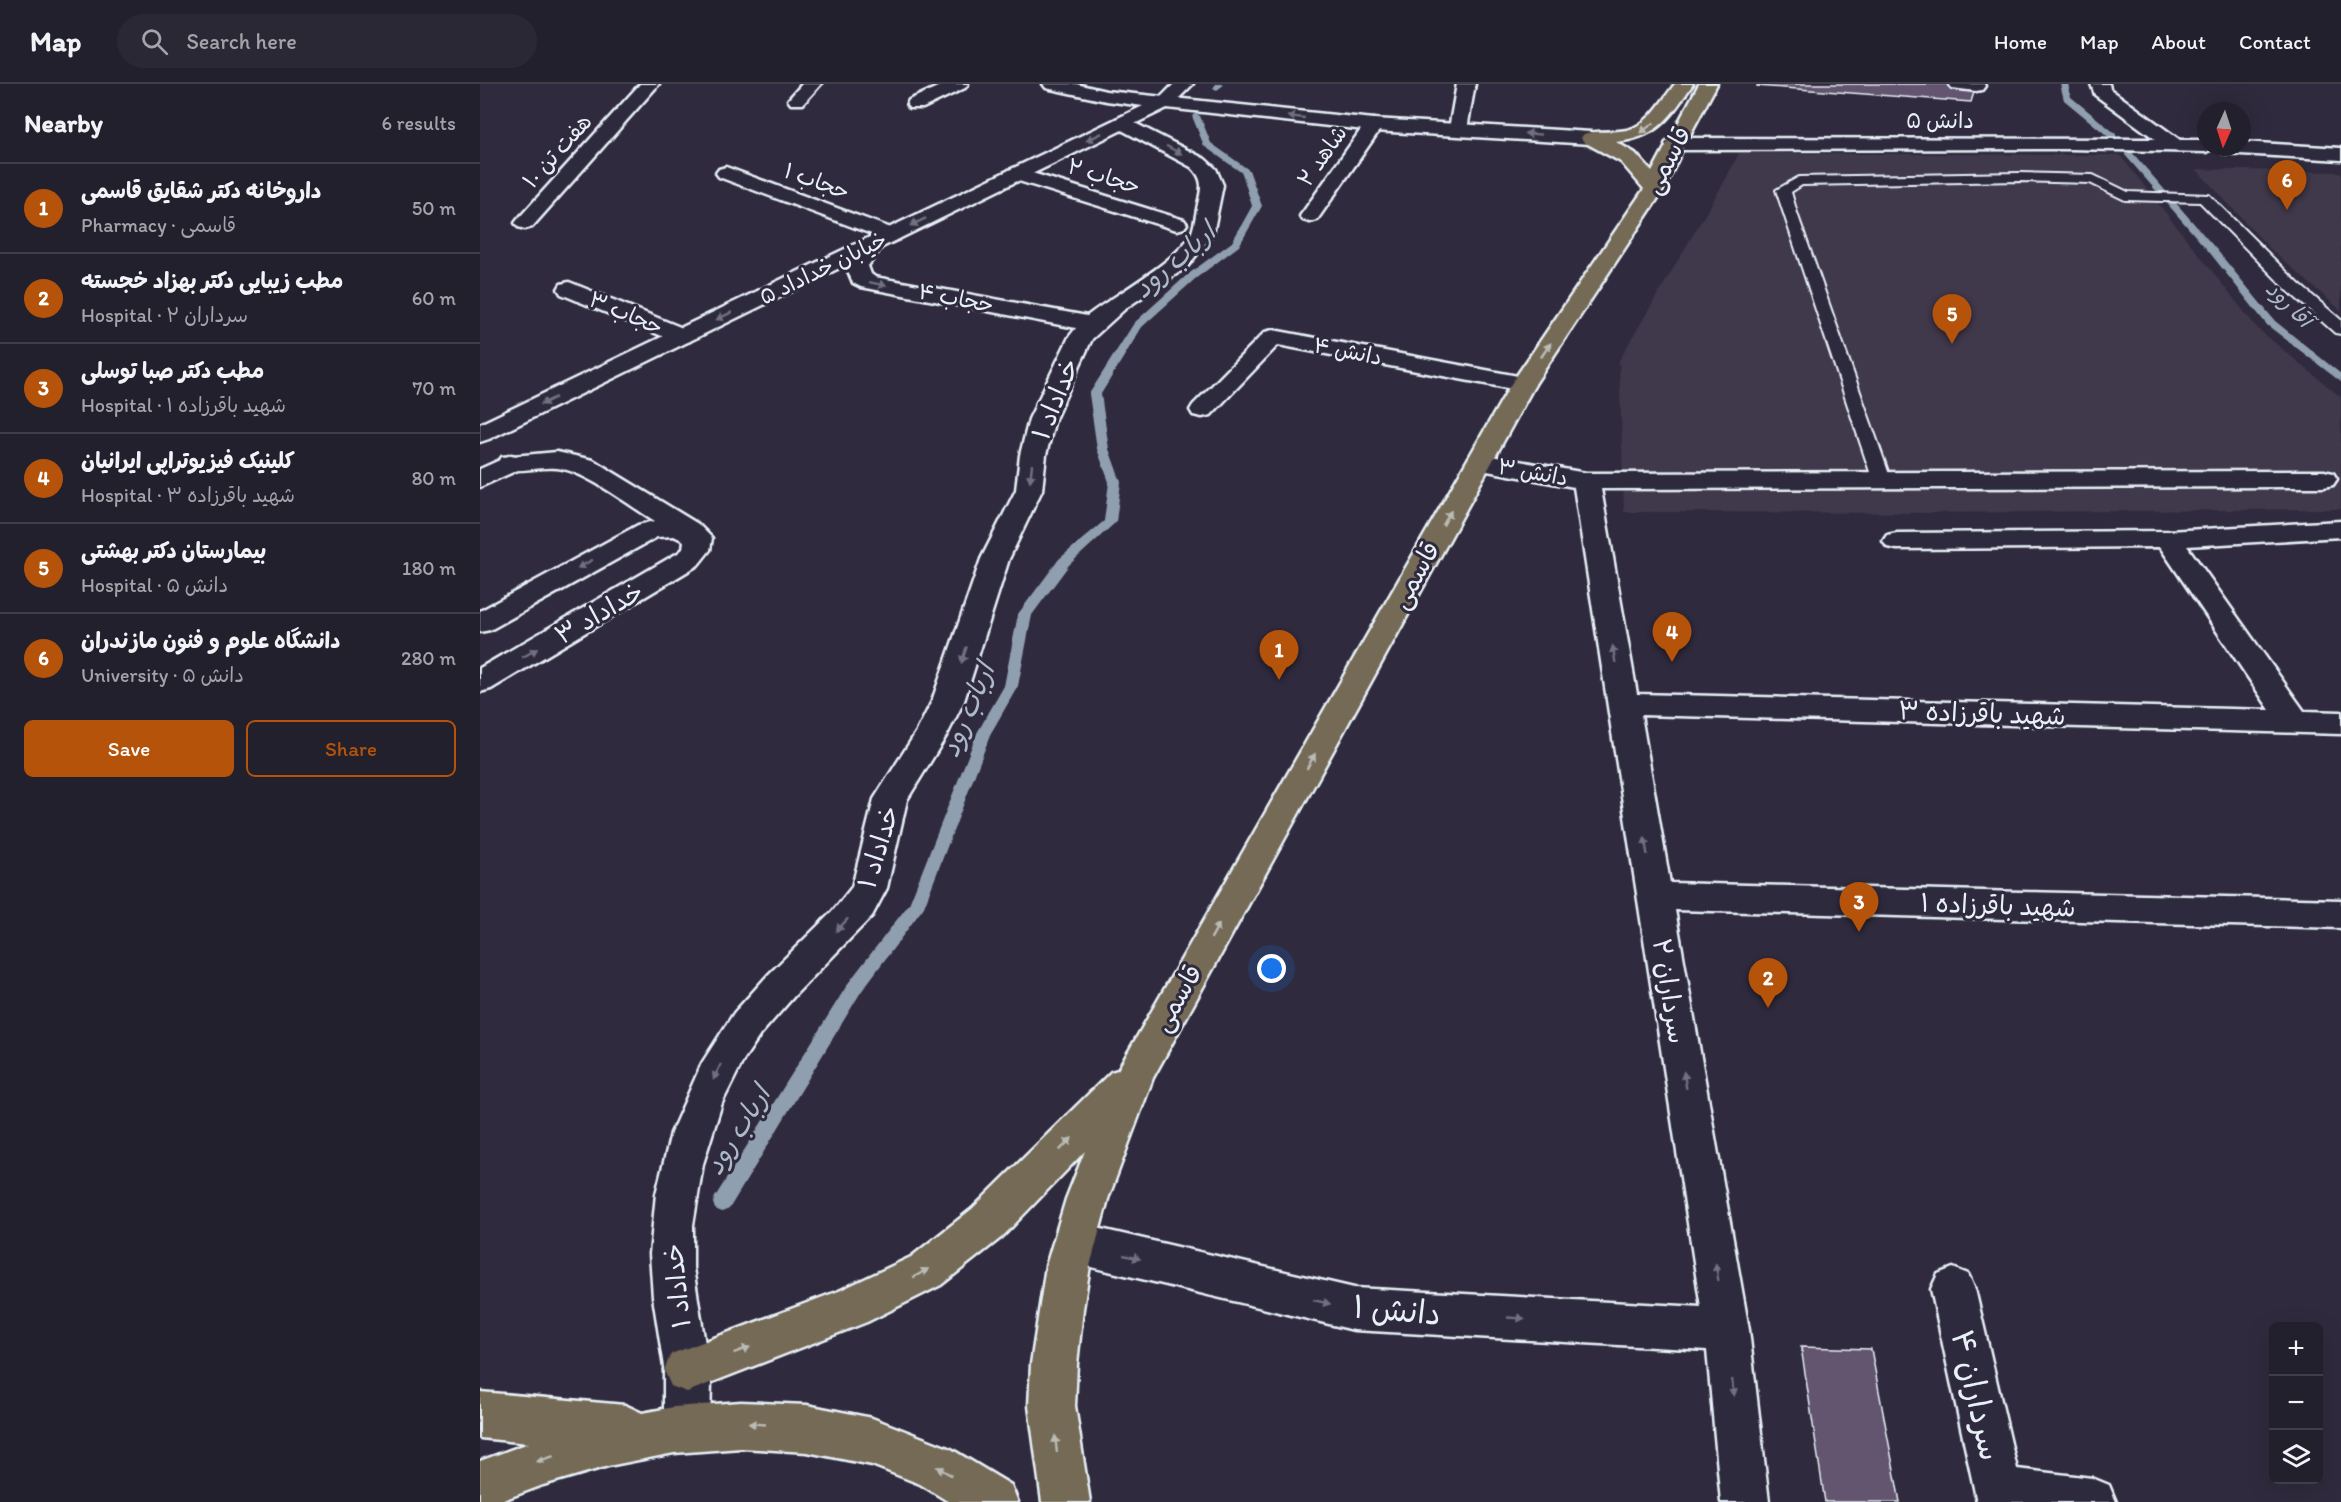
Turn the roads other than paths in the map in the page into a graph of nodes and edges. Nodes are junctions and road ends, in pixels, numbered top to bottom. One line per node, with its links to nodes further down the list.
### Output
1 (650, 84): 26 (street, هفت تن ۱۰)
2 (812, 84): 10 (street)
3 (959, 84): 12 (street)
4 (1052, 84): 11 (street)
5 (1184, 84): 11 (street, خیابان خداداد ۵)
6 (1466, 84): 15 (street)
7 (1684, 84): 16 (main road, one-way to 16)
8 (1708, 84): 17 (main road, قاسمی)
9 (2100, 84): 18 (street)
10 (797, 100)
11 (1165, 102): 13 (street, خیابان خداداد ۵); 14 (street, one-way to 11)
12 (916, 104)
13 (1123, 123): 23 (street, خیابان خداداد ۵, one-way to 23); 30 (street, خداداد ۱, one-way to 30)
14 (1374, 125): 15 (street); 25 (street, شاهد ۲)
15 (1458, 129): 16 (street, one-way to 15)
16 (1591, 138): 24 (main road)
17 (1675, 144): 18 (street, دانش ۵); 24 (main road, قاسمی)
18 (2174, 144): 19 (street, دانش ۵)
19 (2197, 145)
20 (2251, 149): 21 (street)
21 (2341, 154)
22 (726, 173): 28 (street, حجاب ۱)
23 (1016, 174): 27 (street, حجاب ۲); 28 (street, خیابان خداداد ۵, one-way to 28)
24 (1654, 189): 33 (main road, قاسمی, one-way to 24)
25 (1310, 216)
26 (525, 223)
27 (1177, 224)
28 (882, 239): 30 (street, حجاب ۴, one-way to 30); 32 (street, خیابان خداداد ۵, one-way to 32)
29 (570, 289): 32 (street, حجاب ۳)
30 (1092, 324): 58 (street, خداداد ۱, one-way to 58)
31 (2341, 329): 41 (lane)
32 (682, 336): 35 (street, خیابان خداداد ۵, one-way to 35)
33 (1523, 384): 34 (street, دانش ۴); 37 (main road, قاسمی)
34 (1202, 410)
35 (480, 434)
36 (480, 451): 38 (street)
37 (1480, 462): 42 (street, دانش ۳); 54 (main road, قاسمی, one-way to 37)
38 (511, 463): 39 (street); 44 (street)
39 (480, 479)
40 (2324, 479): 41 (street, دانش ۳)
41 (1881, 480): 42 (street, دانش ۳)
42 (1586, 481): 49 (street, سرداران ۲, one-way to 42)
43 (2341, 529): 45 (street)
44 (692, 532): 47 (street, خداداد ۳, one-way to 47); 48 (street, خداداد ۳, one-way to 44)
45 (2168, 539): 46 (street); 50 (street)
46 (1897, 541)
47 (480, 623)
48 (480, 682)
49 (1623, 704): 50 (street, شهید باقرزاده ۳); 52 (street, سرداران ۲, one-way to 49)
50 (2294, 722): 51 (street, شهید باقرزاده ۳)
51 (2341, 723)
52 (1654, 896): 53 (street, شهید باقرزاده ۱); 57 (street, سرداران ۲, one-way to 52)
53 (2341, 914)
54 (1135, 1074): 55 (main road); 58 (main road, one-way to 54)
55 (1075, 1244): 57 (street, دانش ۱, one-way to 57); 64 (main road, one-way to 55)
56 (1953, 1289): 62 (street, سرداران ۴)
57 (1726, 1330): 65 (street, سرداران ۲, one-way to 65)
58 (687, 1370): 60 (street, خداداد ۱)
59 (480, 1415): 60 (main road)
60 (672, 1429): 61 (main road, one-way to 61); 63 (main road, one-way to 60)
61 (480, 1485)
62 (2000, 1496): 66 (street)
63 (994, 1502)
64 (1066, 1502)
65 (1745, 1502)
66 (2092, 1502)

